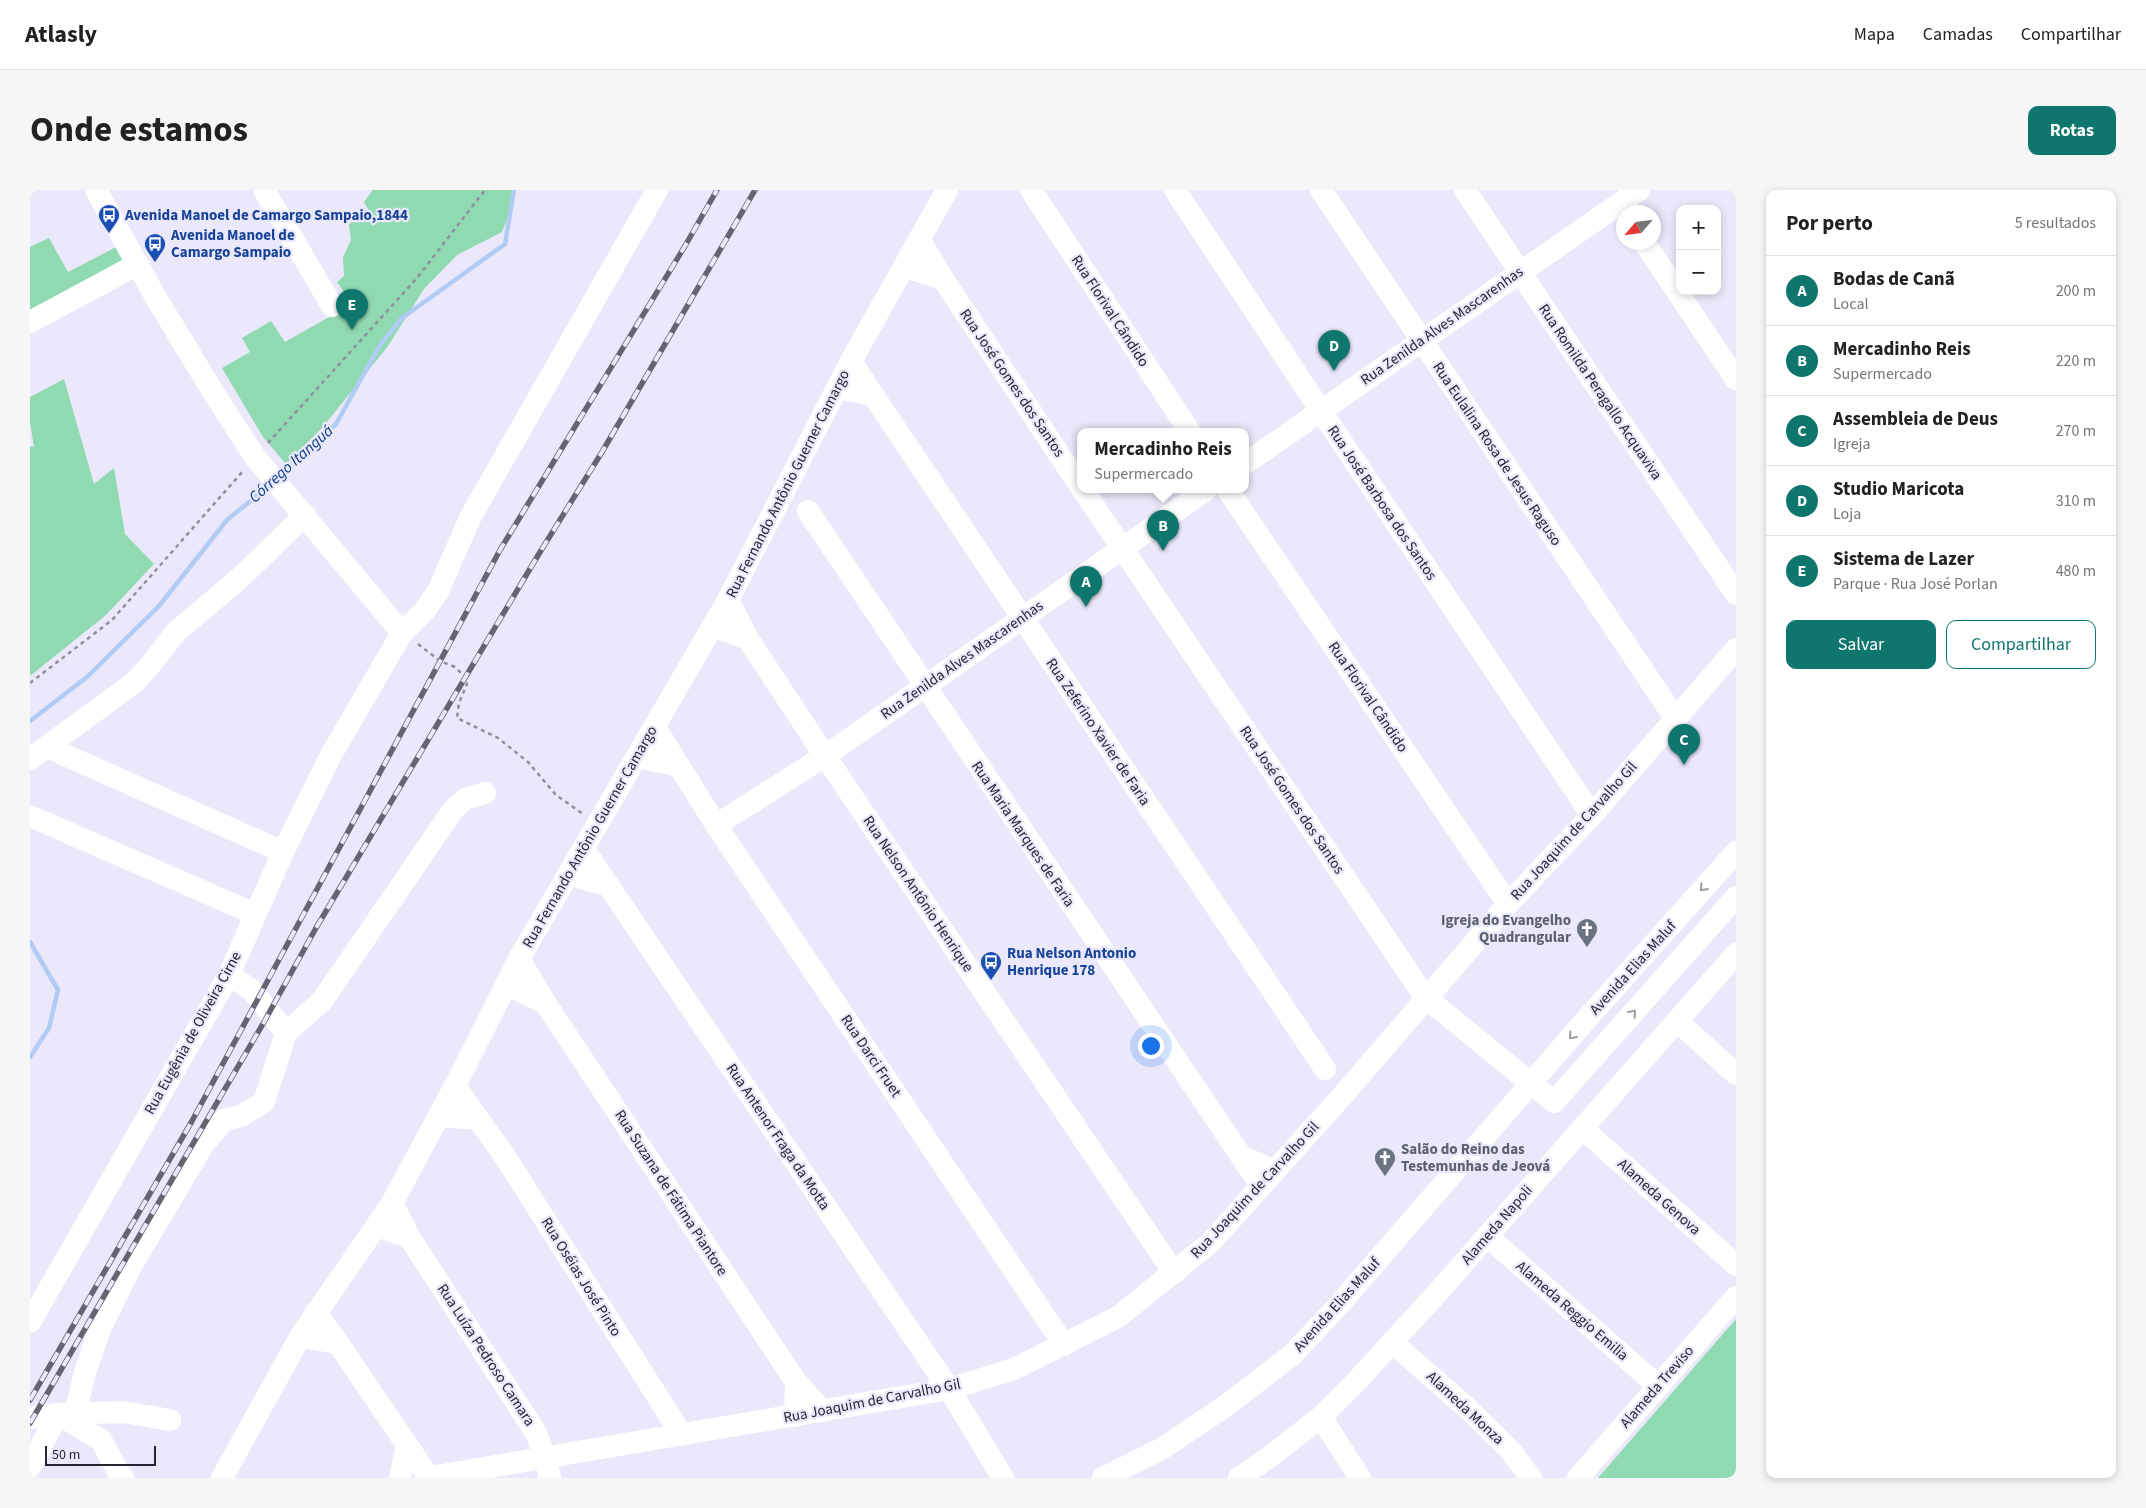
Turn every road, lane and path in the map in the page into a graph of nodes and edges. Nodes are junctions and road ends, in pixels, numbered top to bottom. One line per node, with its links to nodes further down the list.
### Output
1 (96, 190): 14 (street)
2 (264, 190): 18 (street)
3 (485, 190): 28 (path)
4 (657, 190): 42 (street, Rua Eugênia de Oliveira Cirne)
5 (947, 190): 12 (street, Rua Fernando Antônio Guerner Camargo)
6 (1031, 190): 26 (street, Rua Florival Cândido)
7 (1175, 190): 25 (street, Rua José Barbosa dos Santos)
8 (1321, 190): 20 (street, Rua Eulalina Rosa de Jesus Raguso)
9 (1465, 190): 16 (street, Rua Romilda Peragallo Acquaviva)
10 (1639, 190): 11 (street, Rua Zenilda Alves Mascarenhas)
11 (1617, 202): 16 (street, Rua Zenilda Alves Mascarenhas)
12 (919, 239): 15 (street, Rua Fernando Antônio Guerner Camargo); 17 (street, Rua José Gomes dos Santos)
13 (1649, 250): 22 (street)
14 (138, 264): 19 (street); 28 (street)
15 (905, 267): 17 (street); 21 (street, Rua Fernando Antônio Guerner Camargo)
16 (1519, 272): 20 (street, Rua Zenilda Alves Mascarenhas); 38 (street, Rua Romilda Peragallo Acquaviva)
17 (943, 279): 29 (street, Rua José Gomes dos Santos)
18 (332, 306)
19 (30, 322)
20 (1421, 341): 25 (street, Rua Zenilda Alves Mascarenhas); 47 (street, Rua Eulalina Rosa de Jesus Raguso)
21 (851, 361): 23 (street, Rua Fernando Antônio Guerner Camargo); 24 (street, Rua Zeferino Xavier de Faria)
22 (1736, 379)
23 (838, 388): 24 (street); 30 (street, Rua Fernando Antônio Guerner Camargo)
24 (873, 395): 40 (street, Rua Zeferino Xavier de Faria)
25 (1321, 411): 27 (street, Rua Zenilda Alves Mascarenhas); 54 (street, Rua José Barbosa dos Santos)
26 (1187, 428)
27 (1249, 460)
28 (260, 462): 36 (street); 45 (path)
29 (1077, 481)
30 (789, 483): 34 (street, Rua Fernando Antônio Guerner Camargo); 35 (street, Rua Maria Marques de Faria)
31 (1085, 493): 37 (street, Rua José Gomes dos Santos)
32 (1202, 493): 37 (street, Rua Zenilda Alves Mascarenhas)
33 (1230, 493): 64 (street, Rua Florival Cândido)
34 (774, 511): 35 (street); 39 (street, Rua Fernando Antônio Guerner Camargo)
35 (808, 511): 46 (street, Rua Maria Marques de Faria)
36 (305, 515): 42 (street); 49 (street)
37 (1121, 547): 40 (street, Rua Zenilda Alves Mascarenhas); 70 (street, Rua José Gomes dos Santos)
38 (1736, 594)
39 (728, 600): 41 (street, Rua Fernando Antônio Guerner Camargo); 43 (street, Rua Nelson Antônio Henrique)
40 (1022, 619): 46 (street, Rua Zenilda Alves Mascarenhas); 74 (street, Rua Zeferino Xavier de Faria)
41 (713, 626): 43 (street); 48 (street, Rua Fernando Antônio Guerner Camargo)
42 (402, 633): 56 (path); 59 (street, Rua Eugênia de Oliveira Cirne)
43 (748, 639): 50 (street, Rua Nelson Antônio Henrique)
44 (1736, 650): 47 (street, Rua Joaquim de Carvalho Gil)
45 (30, 683)
46 (923, 686): 50 (street, Rua Zenilda Alves Mascarenhas); 83 (street, Rua Maria Marques de Faria)
47 (1675, 718): 54 (street, Rua Joaquim de Carvalho Gil)
48 (655, 727): 51 (street, Rua Fernando Antônio Guerner Camargo); 52 (street, Rua Darci Fruet)
49 (38, 753): 59 (street)
50 (825, 756): 57 (street, Rua Zenilda Alves Mascarenhas); 89 (street, Rua Nelson Antônio Henrique)
51 (638, 757): 52 (street); 56 (street, Rua Fernando Antônio Guerner Camargo)
52 (680, 766): 57 (street, Rua Darci Fruet)
53 (485, 793): 73 (street)
54 (1592, 815): 64 (street, Rua Joaquim de Carvalho Gil)
55 (30, 816): 65 (street)
56 (598, 825): 58 (street, Rua Fernando Antônio Guerner Camargo)
57 (716, 825): 96 (street, Rua Darci Fruet)
58 (584, 849): 61 (street, Rua Fernando Antônio Guerner Camargo); 62 (street, Rua Antenor Fraga da Motta)
59 (283, 852): 65 (street, Rua Eugênia de Oliveira Cirne)
60 (1736, 852): 77 (street, Avenida Elias Maluf, one-way to 77)
61 (569, 875): 62 (street); 67 (street, Rua Fernando Antônio Guerner Camargo)
62 (608, 885): 99 (street, Rua Antenor Fraga da Motta)
63 (1736, 897): 77 (street, Avenida Elias Maluf, one-way to 63)
64 (1508, 904): 70 (street, Rua Joaquim de Carvalho Gil)
65 (255, 914): 68 (street, Rua Eugênia de Oliveira Cirne)
66 (1736, 954): 72 (street, Alameda Napoli)
67 (519, 959): 69 (street, Rua Fernando Antônio Guerner Camargo); 71 (street, Rua Suzana de Fátima Piantore)
68 (229, 975): 73 (street); 92 (street, Rua Eugênia de Oliveira Cirne)
69 (506, 984): 71 (street, Rua Suzana de Fátima Piantore); 78 (street, Rua Fernando Antônio Guerner Camargo)
70 (1425, 997): 76 (street, Rua Joaquim de Carvalho Gil); 77 (street, Rua José Gomes dos Santos)
71 (546, 1004): 97 (street, Rua Suzana de Fátima Piantore)
72 (1677, 1021): 75 (street); 82 (street, Alameda Napoli)
73 (280, 1026): 101 (street)
74 (1324, 1068): 76 (street); 79 (street, Rua Zeferino Xavier de Faria)
75 (1736, 1074)
76 (1358, 1077): 79 (street, Rua Joaquim de Carvalho Gil)
77 (1530, 1084): 115 (street, Avenida Elias Maluf)
78 (456, 1086): 80 (street, Rua Fernando Antônio Guerner Camargo); 81 (street, Rua Oséias José Pinto)
79 (1342, 1095): 83 (street, Rua Joaquim de Carvalho Gil)
80 (440, 1116): 81 (street); 84 (street, Rua Fernando Antônio Guerner Camargo)
81 (478, 1119): 106 (street, Rua Oséias José Pinto)
82 (1582, 1128): 86 (street, Alameda Napoli); 88 (street, Alameda Genova)
83 (1268, 1179): 89 (street, Rua Joaquim de Carvalho Gil)
84 (392, 1203): 85 (street, Rua Fernando Antônio Guerner Camargo); 87 (street, Rua Luíza Pedroso Camara)
85 (378, 1226): 87 (street); 91 (street, Rua Fernando Antônio Guerner Camargo)
86 (1487, 1236): 94 (street, Alameda Napoli); 98 (street, Alameda Reggio Emilia)
87 (410, 1238): 109 (street, Rua Luíza Pedroso Camara)
88 (1736, 1265)
89 (1174, 1273): 96 (street, Rua Joaquim de Carvalho Gil)
90 (1736, 1297): 98 (street, Alameda Treviso)
91 (316, 1312): 93 (street, Rua Fernando Antônio Guerner Camargo); 95 (street)
92 (30, 1322)
93 (300, 1337): 95 (street); 111 (street, Rua Fernando Antônio Guerner Camargo)
94 (1393, 1342): 103 (street, Alameda Napoli); 118 (street, Alameda Monza)
95 (338, 1343): 107 (street)
96 (1064, 1345): 99 (street, Rua Joaquim de Carvalho Gil)
97 (796, 1382): 100 (street, Rua Suzana de Fátima Piantore); 102 (street)
98 (1658, 1386): 119 (street, Alameda Treviso)
99 (949, 1389): 100 (street, Rua Joaquim de Carvalho Gil); 114 (street, Rua Antenor Fraga da Motta)
100 (823, 1411): 102 (street, Rua Joaquim de Carvalho Gil)
101 (66, 1414): 104 (street); 105 (street); 108 (street); 110 (street)
102 (795, 1416): 106 (street, Rua Joaquim de Carvalho Gil)
103 (1321, 1417): 116 (street, Alameda Napoli); 117 (street)
104 (30, 1418)
105 (170, 1420)
106 (682, 1435): 109 (street, Rua Joaquim de Carvalho Gil)
107 (407, 1445): 112 (street); 113 (street)
108 (30, 1467)
109 (548, 1468): 113 (street, Rua Joaquim de Carvalho Gil)
110 (124, 1478)
111 (222, 1478)
112 (400, 1478)
113 (427, 1478)
114 (1003, 1478)
115 (1103, 1478)
116 (1239, 1478)
117 (1360, 1478)
118 (1531, 1478)
119 (1578, 1478)

